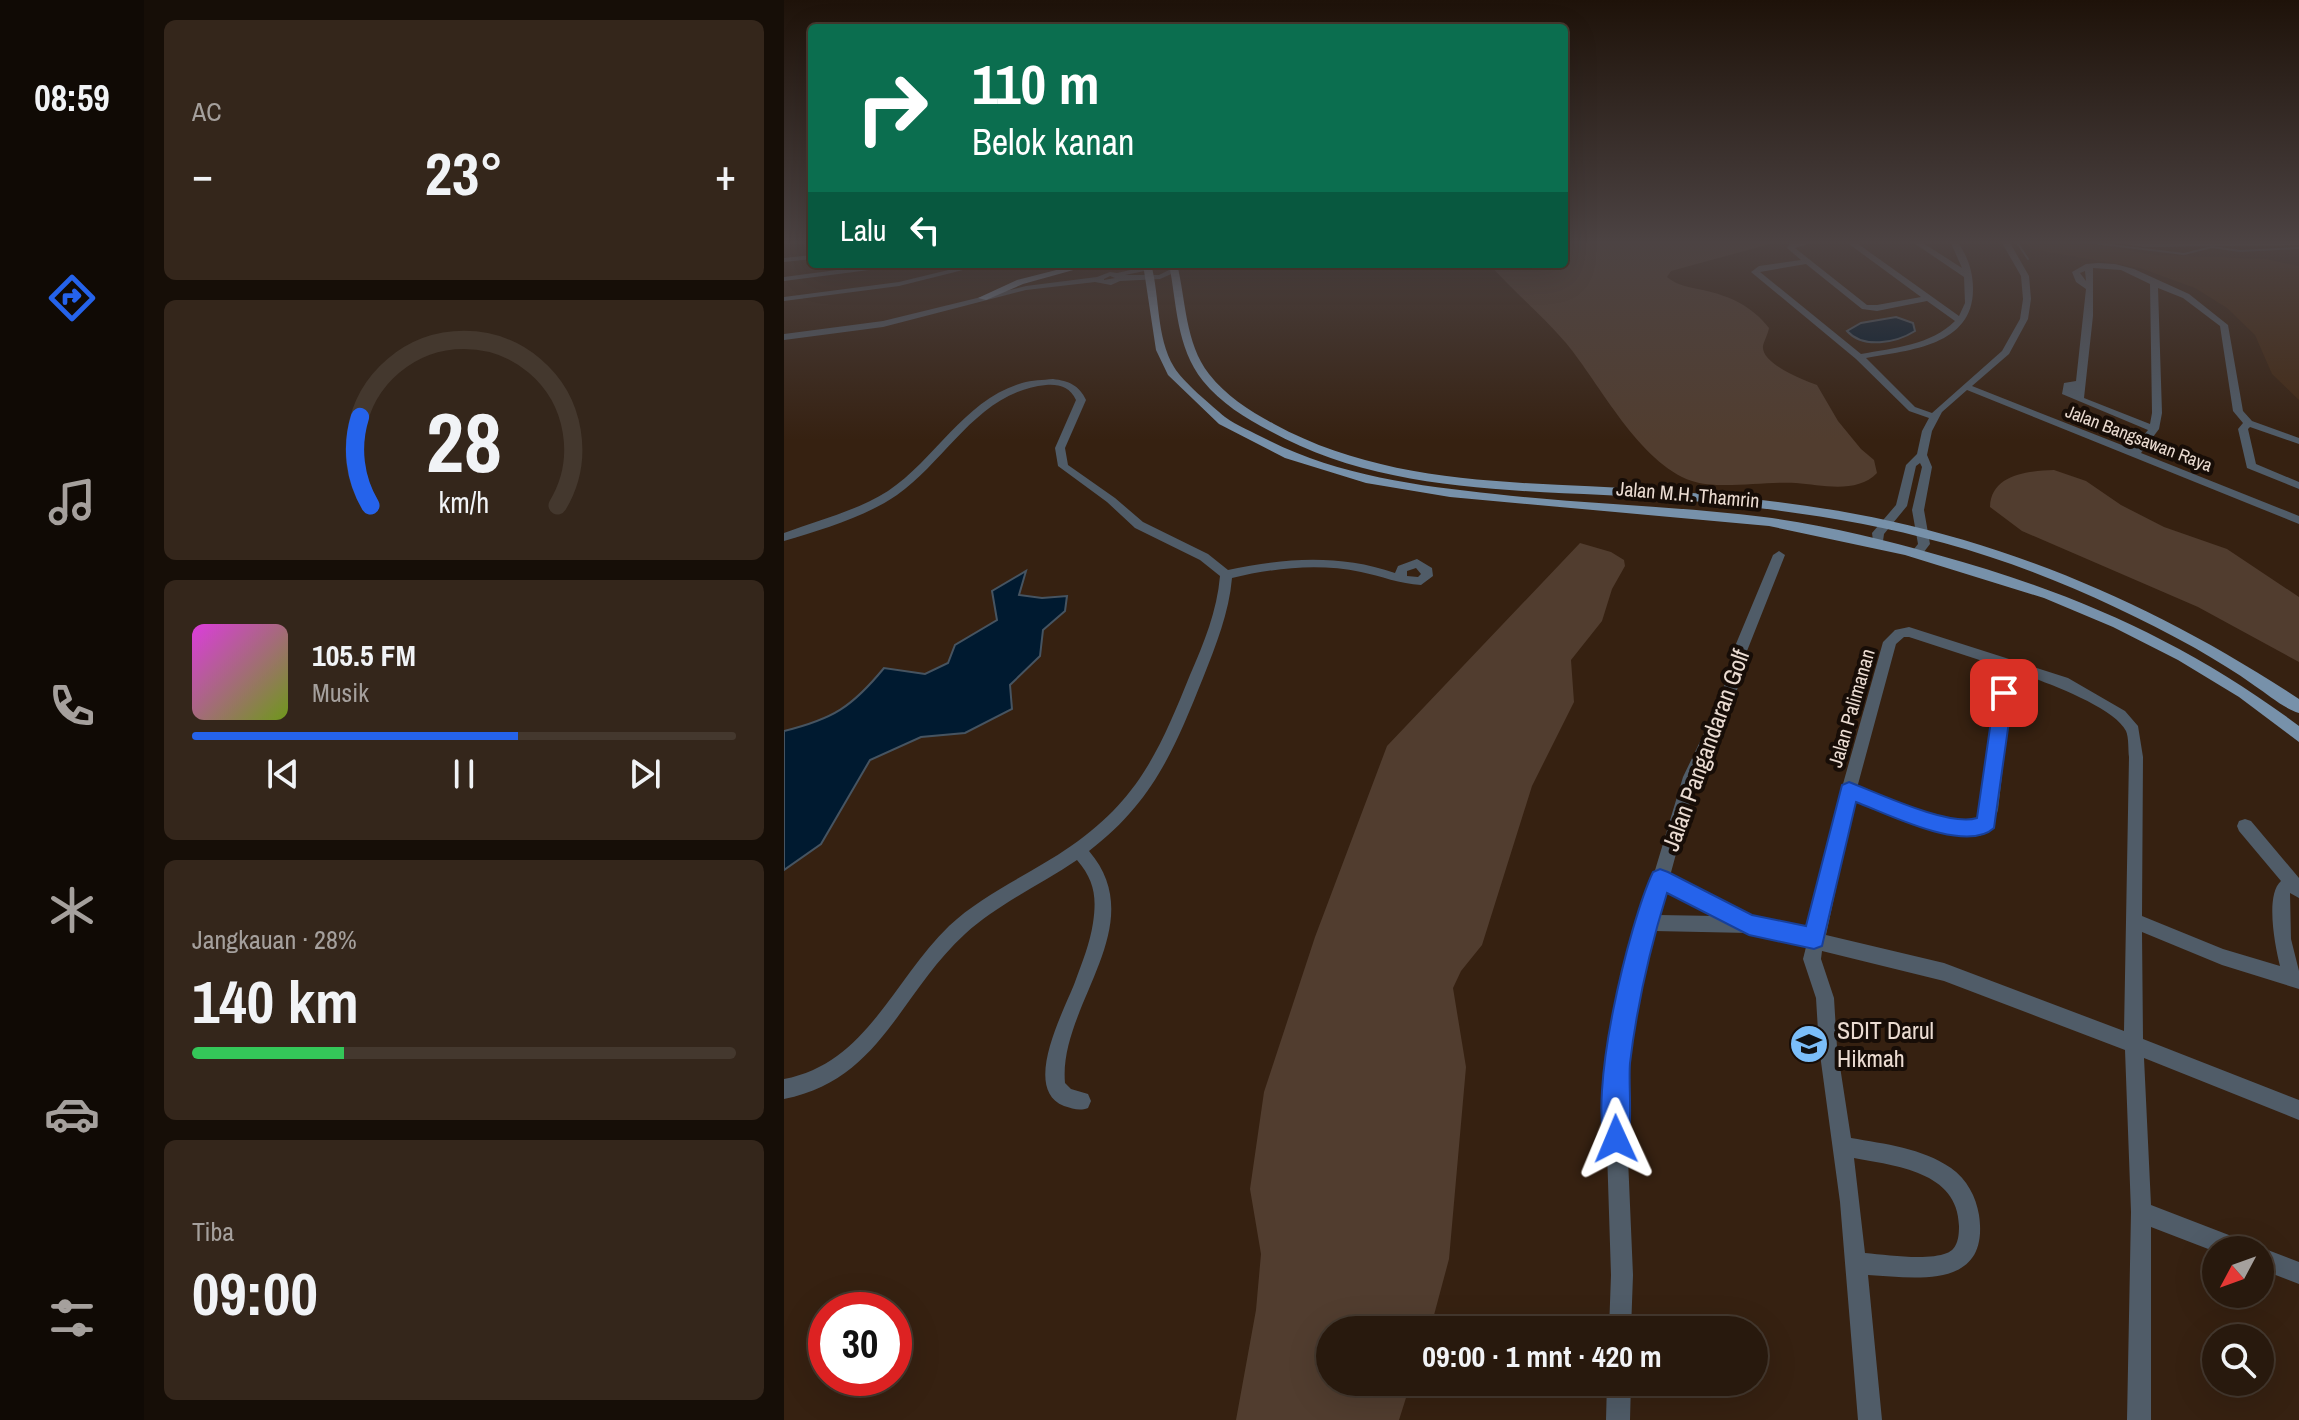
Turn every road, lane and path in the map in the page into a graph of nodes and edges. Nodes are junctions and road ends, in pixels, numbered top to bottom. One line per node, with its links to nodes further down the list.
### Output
1 (947, 307): 12 (street)
2 (1153, 307): 29 (main road, Jalan M.H. Thamrin)
3 (1179, 307): 26 (main road, Jalan M.H. Thamrin)
4 (1798, 307): 13 (street)
5 (1941, 307): 11 (street)
6 (1966, 307): 11 (street)
7 (2026, 307): 15 (street)
8 (2087, 307): 20 (street)
9 (2155, 307): 20 (street)
10 (2202, 307): 19 (street)
11 (1960, 320): 13 (street)
12 (784, 337)
13 (1859, 357): 14 (street)
14 (1867, 367): 16 (street); 17 (street)
15 (1967, 387): 18 (street); 22 (street, Jalan Bangsawan Raya)
16 (1886, 394): 17 (street); 18 (street)
17 (1898, 394): 18 (street)
18 (1932, 420): 23 (street)
19 (2248, 423): 21 (street); 24 (street)
20 (2154, 429): 22 (street)
21 (2299, 441)
22 (2135, 453): 25 (street, Jalan Bangsawan Raya)
23 (1922, 455): 26 (street); 27 (street)
24 (2299, 486)
25 (2299, 520)
26 (1885, 524): 27 (main road, Jalan M.H. Thamrin); 29 (street)
27 (1920, 532): 30 (street); 35 (main road, Jalan M.H. Thamrin)
28 (784, 537): 32 (street)
29 (1878, 545): 30 (main road, Jalan M.H. Thamrin)
30 (1916, 554): 36 (main road, Jalan M.H. Thamrin)
31 (1779, 555): 40 (street, Jalan Pangandaran Golf)
32 (1226, 575): 33 (street); 39 (street)
33 (1404, 580)
34 (2008, 664): 37 (street, Jalan Palimanan); 37 (street); 42 (street)
35 (2299, 707)
36 (2299, 735)
37 (1849, 791): 45 (street, Jalan Palimanan)
38 (2245, 826): 41 (street)
39 (1079, 850): 48 (street); 49 (street)
40 (1660, 879): 43 (street, Jalan Pangandaran Golf); 44 (street)
41 (2296, 886): 46 (street)
42 (2133, 920): 46 (street); 47 (street)
43 (1646, 923): 44 (street); 58 (street, Jalan Pangandaran Golf)
44 (1749, 925): 45 (street)
45 (1814, 938): 47 (street); 52 (street, Jalan Palimanan)
46 (2296, 979)
47 (2135, 1044): 50 (street); 53 (street)
48 (784, 1089)
49 (1081, 1101)
50 (2290, 1107): 51 (street)
51 (2299, 1116)
52 (1843, 1146): 56 (street, Jalan Palimanan); 56 (street)
53 (2141, 1212): 54 (street); 62 (street)
54 (2203, 1236)
55 (2274, 1263): 57 (street)
56 (1856, 1264): 61 (street, Jalan Palimanan)
57 (2299, 1273)
58 (1621, 1316)
59 (1619, 1396): 60 (street)
60 (1618, 1420)
61 (1870, 1420)
62 (2139, 1420)

